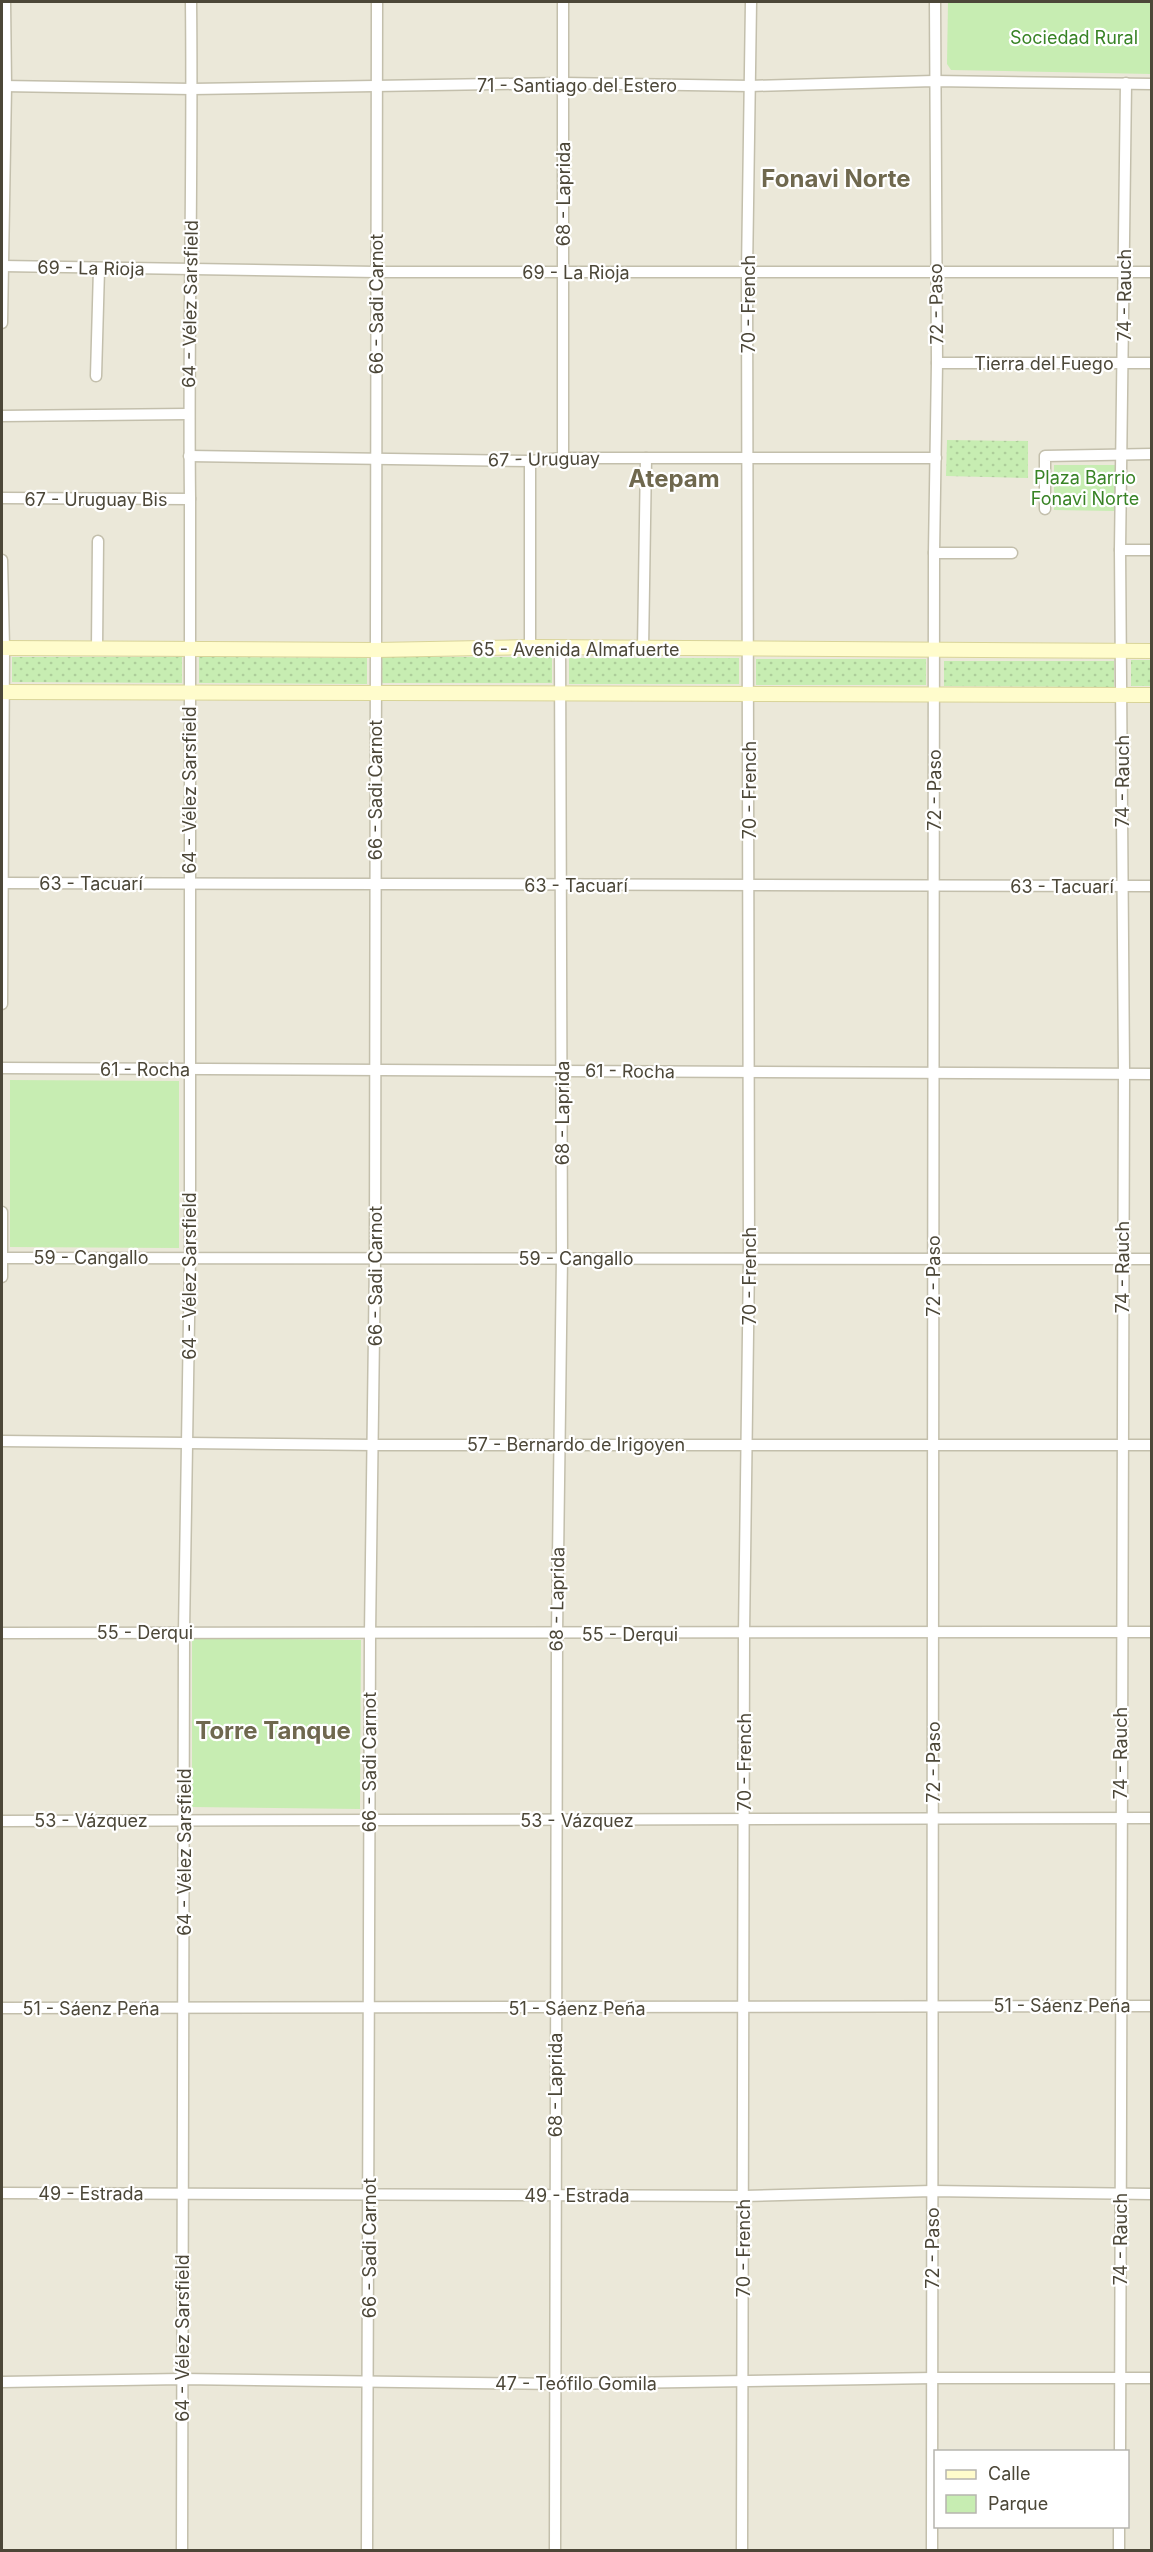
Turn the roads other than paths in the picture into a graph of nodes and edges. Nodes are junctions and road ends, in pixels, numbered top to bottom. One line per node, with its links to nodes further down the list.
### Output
1 (5, 2): 11 (street)
2 (191, 2): 14 (street, 64 - Vélez Sarsfield)
3 (377, 2): 13 (street, 66 - Sadi Carnot)
4 (563, 2): 8 (street, 68 - Laprida)
5 (751, 2): 12 (street, 70 - French)
6 (934, 2): 7 (street, 72 - Paso)
7 (934, 81): 9 (street, 71 - Santiago del Estero); 12 (street, 71 - Santiago del Estero); 22 (street, 72 - Paso)
8 (564, 83): 12 (street, 71 - Santiago del Estero); 13 (street, 71 - Santiago del Estero); 20 (street, 68 - Laprida)
9 (1126, 83): 10 (street, 71 - Santiago del Estero); 18 (street, 74 - Rauch)
10 (1152, 84)
11 (4, 86): 14 (street, 71 - Santiago del Estero); 15 (street)
12 (750, 86): 21 (street, 70 - French)
13 (378, 87): 14 (street, 71 - Santiago del Estero); 19 (street, 66 - Sadi Carnot)
14 (192, 89): 17 (street, 64 - Vélez Sarsfield)
15 (2, 266): 16 (street, 69 - La Rioja); 24 (street)
16 (99, 269): 17 (street, 69 - La Rioja); 28 (street)
17 (192, 269): 19 (street, 69 - La Rioja); 29 (street, 64 - Vélez Sarsfield)
18 (1124, 271): 22 (street, 69 - La Rioja); 23 (street, 69 - La Rioja); 26 (street, 74 - Rauch)
19 (376, 272): 20 (street, 69 - La Rioja); 38 (street, 66 - Sadi Carnot)
20 (563, 272): 21 (street, 69 - La Rioja); 34 (street, 68 - Laprida)
21 (747, 272): 22 (street, 69 - La Rioja); 36 (street, 70 - French)
22 (936, 272): 25 (street, 72 - Paso)
23 (1152, 272)
24 (2, 323)
25 (937, 363): 26 (street, Tierra del Fuego); 37 (street, 72 - Paso)
26 (1124, 363): 27 (street, Tierra del Fuego); 31 (street, 74 - Rauch)
27 (1152, 363)
28 (96, 376)
29 (188, 414): 30 (street); 33 (street, 64 - Vélez Sarsfield)
30 (2, 416)
31 (1124, 454): 32 (street); 42 (street); 44 (street, 74 - Rauch)
32 (1152, 454)
33 (189, 456): 38 (street, 67 - Uruguay); 41 (street, 64 - Vélez Sarsfield)
34 (563, 458): 35 (street, 67 - Uruguay); 39 (street, 67 - Uruguay)
35 (646, 458): 36 (street, 67 - Uruguay); 54 (street)
36 (749, 458): 37 (street, 67 - Uruguay); 56 (street, 70 - French)
37 (936, 458): 46 (street, 72 - Paso)
38 (376, 459): 39 (street, 67 - Uruguay); 55 (street, 66 - Sadi Carnot)
39 (530, 461): 49 (street)
40 (2, 498): 41 (street, 67 - Uruguay Bis)
41 (190, 499): 53 (street, 64 - Vélez Sarsfield)
42 (1045, 509)
43 (98, 541): 51 (street)
44 (1120, 550): 45 (street); 58 (street, 74 - Rauch)
45 (1152, 550)
46 (934, 553): 47 (street); 57 (street, 72 - Paso)
47 (1012, 553)
48 (2, 560): 50 (street)
49 (530, 647): 52 (main road, 65 - Avenida Almafuerte); 55 (main road, 65 - Avenida Almafuerte)
50 (3, 648): 51 (main road, 65 - Avenida Almafuerte); 60 (street)
51 (97, 648): 53 (main road, 65 - Avenida Almafuerte)
52 (560, 648): 54 (main road, 65 - Avenida Almafuerte); 62 (street, 68 - Laprida)
53 (190, 649): 55 (main road, 65 - Avenida Almafuerte); 61 (street, 64 - Vélez Sarsfield)
54 (643, 649): 56 (main road, 65 - Avenida Almafuerte)
55 (376, 650): 65 (street, 66 - Sadi Carnot)
56 (747, 650): 57 (main road, 65 - Avenida Almafuerte); 63 (street, 70 - French)
57 (935, 651): 58 (main road, 65 - Avenida Almafuerte); 64 (street, 72 - Paso)
58 (1120, 651): 59 (main road, 65 - Avenida Almafuerte); 66 (street, 74 - Rauch)
59 (1152, 651)
60 (2, 692): 61 (main road); 69 (street)
61 (189, 692): 65 (main road); 68 (street, 64 - Vélez Sarsfield)
62 (562, 693): 63 (main road); 65 (main road); 73 (street, 68 - Laprida)
63 (749, 693): 64 (main road); 71 (street, 70 - French)
64 (934, 693): 66 (main road); 72 (street, 72 - Paso)
65 (375, 694): 70 (street, 66 - Sadi Carnot)
66 (1123, 695): 67 (main road); 74 (street, 74 - Rauch)
67 (1152, 695)
68 (189, 882): 69 (street, 63 - Tacuarí); 70 (street, 63 - Tacuarí); 78 (street, 64 - Vélez Sarsfield)
69 (2, 883): 76 (street)
70 (376, 884): 73 (street, 63 - Tacuarí); 80 (street, 66 - Sadi Carnot)
71 (749, 885): 72 (street, 63 - Tacuarí); 73 (street, 63 - Tacuarí); 81 (street, 70 - French)
72 (934, 885): 74 (street, 63 - Tacuarí); 82 (street, 72 - Paso)
73 (562, 886): 79 (street, 68 - Laprida)
74 (1122, 886): 75 (street, 63 - Tacuarí); 83 (street, 74 - Rauch)
75 (1152, 886)
76 (2, 1004)
77 (2, 1068): 78 (street, 61 - Rocha)
78 (189, 1070): 80 (street, 61 - Rocha); 86 (street, 64 - Vélez Sarsfield)
79 (562, 1070): 80 (street, 61 - Rocha); 81 (street, 61 - Rocha); 87 (street, 68 - Laprida)
80 (373, 1071): 91 (street, 66 - Sadi Carnot)
81 (749, 1072): 82 (street, 61 - Rocha); 90 (street, 70 - French)
82 (935, 1072): 83 (street, 61 - Rocha); 88 (street, 72 - Paso)
83 (1124, 1073): 84 (street, 61 - Rocha); 93 (street, 74 - Rauch)
84 (1152, 1074)
85 (2, 1212): 89 (street)
86 (190, 1257): 89 (street, 59 - Cangallo); 91 (street, 59 - Cangallo); 96 (street, 64 - Vélez Sarsfield)
87 (562, 1257): 90 (street, 59 - Cangallo); 91 (street, 59 - Cangallo); 97 (street, 68 - Laprida)
88 (933, 1257): 90 (street, 59 - Cangallo); 93 (street, 59 - Cangallo); 99 (street, 72 - Paso)
89 (2, 1258): 94 (street)
90 (749, 1258): 98 (street, 70 - French)
91 (375, 1259): 100 (street, 66 - Sadi Carnot)
92 (1152, 1259): 93 (street, 59 - Cangallo)
93 (1122, 1260): 101 (street, 74 - Rauch)
94 (2, 1278)
95 (2, 1441): 96 (street, 57 - Bernardo de Irigoyen)
96 (188, 1442): 100 (street, 57 - Bernardo de Irigoyen); 103 (street, 64 - Vélez Sarsfield)
97 (559, 1444): 98 (street, 57 - Bernardo de Irigoyen); 100 (street, 57 - Bernardo de Irigoyen); 109 (street, 68 - Laprida)
98 (748, 1444): 99 (street, 57 - Bernardo de Irigoyen); 110 (street, 70 - French)
99 (933, 1444): 101 (street, 57 - Bernardo de Irigoyen); 104 (street, 72 - Paso)
100 (374, 1445): 108 (street, 66 - Sadi Carnot)
101 (1121, 1445): 102 (street, 57 - Bernardo de Irigoyen); 105 (street, 74 - Rauch)
102 (1152, 1445)
103 (184, 1632): 107 (street, 55 - Derqui); 108 (street, 55 - Derqui); 114 (street, 64 - Vélez Sarsfield)
104 (932, 1632): 105 (street, 55 - Derqui); 110 (street, 55 - Derqui); 111 (street, 72 - Paso)
105 (1120, 1632): 106 (street, 55 - Derqui); 112 (street, 74 - Rauch)
106 (1152, 1632)
107 (2, 1633)
108 (370, 1634): 109 (street, 55 - Derqui); 117 (street, 66 - Sadi Carnot)
109 (557, 1634): 110 (street, 55 - Derqui); 115 (street, 68 - Laprida)
110 (744, 1634): 118 (street, 70 - French)
111 (934, 1817): 112 (street, 53 - Vázquez); 118 (street, 53 - Vázquez); 119 (street, 72 - Paso)
112 (1120, 1817): 113 (street, 53 - Vázquez); 121 (street, 74 - Rauch)
113 (1152, 1818)
114 (184, 1820): 116 (street, 53 - Vázquez); 117 (street, 53 - Vázquez); 123 (street, 64 - Vélez Sarsfield)
115 (557, 1820): 117 (street, 53 - Vázquez); 118 (street, 53 - Vázquez); 126 (street, 68 - Laprida)
116 (2, 1821)
117 (369, 1821): 124 (street, 66 - Sadi Carnot)
118 (744, 1821): 120 (street, 70 - French)
119 (933, 2005): 120 (street, 51 - Sáenz Peña); 121 (street, 51 - Sáenz Peña); 127 (street, 72 - Paso)
120 (744, 2006): 126 (street, 51 - Sáenz Peña); 134 (street, 70 - French)
121 (1119, 2006): 122 (street, 51 - Sáenz Peña); 131 (street, 74 - Rauch)
122 (1152, 2006)
123 (182, 2007): 124 (street, 51 - Sáenz Peña); 125 (street, 51 - Sáenz Peña); 129 (street, 64 - Vélez Sarsfield)
124 (369, 2007): 126 (street, 51 - Sáenz Peña); 133 (street, 66 - Sadi Carnot)
125 (2, 2008)
126 (555, 2008): 130 (street, 68 - Laprida)
127 (932, 2191): 131 (street, 49 - Estrada); 134 (street, 49 - Estrada); 135 (street, 72 - Paso)
128 (2, 2193): 129 (street, 49 - Estrada)
129 (183, 2193): 133 (street, 49 - Estrada); 138 (street, 64 - Vélez Sarsfield)
130 (555, 2194): 133 (street, 49 - Estrada); 134 (street, 49 - Estrada); 142 (street, 68 - Laprida)
131 (1120, 2194): 132 (street, 49 - Estrada); 136 (street, 74 - Rauch)
132 (1152, 2194)
133 (368, 2196): 139 (street, 66 - Sadi Carnot)
134 (744, 2196): 141 (street, 70 - French)
135 (933, 2378): 136 (street, 47 - Teófilo Gomila); 141 (street, 47 - Teófilo Gomila); 149 (street, 72 - Paso)
136 (1120, 2378): 137 (street, 47 - Teófilo Gomila); 143 (street, 74 - Rauch)
137 (1152, 2378)
138 (181, 2379): 139 (street, 47 - Teófilo Gomila); 140 (street, 47 - Teófilo Gomila); 145 (street, 64 - Vélez Sarsfield)
139 (370, 2381): 142 (street, 47 - Teófilo Gomila); 146 (street, 66 - Sadi Carnot)
140 (2, 2382)
141 (743, 2382): 142 (street, 47 - Teófilo Gomila); 148 (street, 70 - French)
142 (556, 2384): 147 (street, 68 - Laprida)
143 (1119, 2450)
144 (1119, 2528): 150 (street)
145 (182, 2550)
146 (367, 2550)
147 (555, 2550)
148 (742, 2550)
149 (932, 2550)
150 (1119, 2550)

